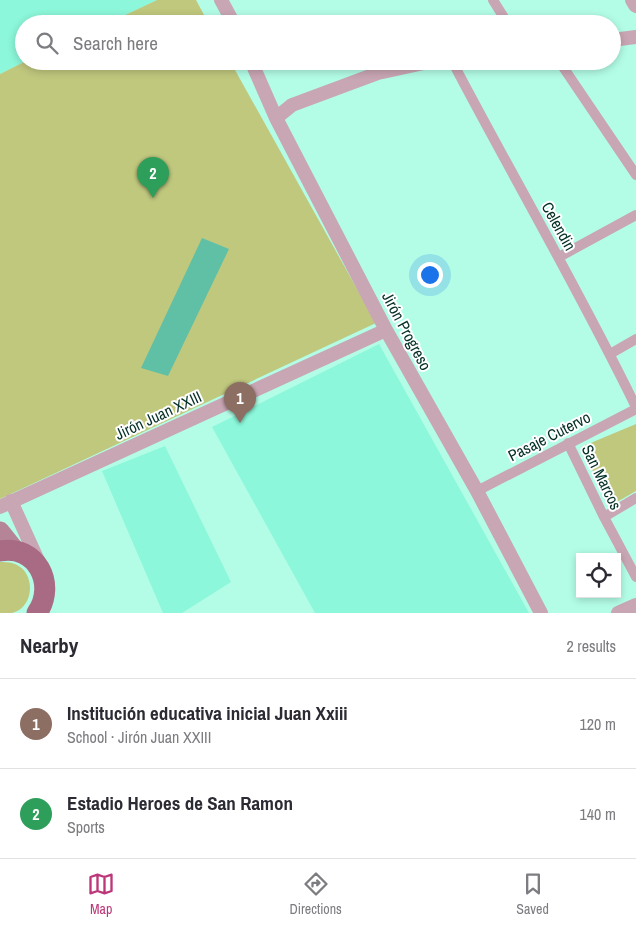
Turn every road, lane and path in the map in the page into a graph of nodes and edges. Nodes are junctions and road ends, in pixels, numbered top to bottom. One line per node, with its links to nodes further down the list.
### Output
1 (221, 0): 5 (street)
2 (493, 0): 6 (street)
3 (633, 0): 4 (street)
4 (636, 5)
5 (229, 15)
6 (502, 15)
7 (636, 37): 8 (street)
8 (621, 39)
9 (255, 70): 13 (street, Jirón Progreso)
10 (392, 70): 13 (street)
11 (457, 70): 16 (street, Celendin)
12 (565, 70): 14 (street)
13 (276, 118): 17 (street, Jirón Progreso)
14 (636, 175)
15 (636, 215): 16 (street)
16 (559, 257): 19 (street, Celendin)
17 (386, 330): 22 (street, Jirón Progreso); 24 (street, Jirón Juan XXIII)
18 (636, 339): 19 (street)
19 (610, 354): 20 (street, Celendin)
20 (636, 408): 21 (street, Pasaje Cutervo)
21 (568, 443): 22 (street, Pasaje Cutervo); 25 (street, San Marcos)
22 (477, 491): 32 (street, Jirón Progreso)
23 (636, 498): 25 (street)
24 (6, 504): 29 (street)
25 (604, 517): 28 (street, San Marcos)
26 (0, 531): 27 (main road)
27 (8, 551): 29 (main road)
28 (636, 578)
29 (45, 580): 31 (main road)
30 (636, 605): 33 (street)
31 (43, 611)
32 (541, 613)
33 (618, 613)

